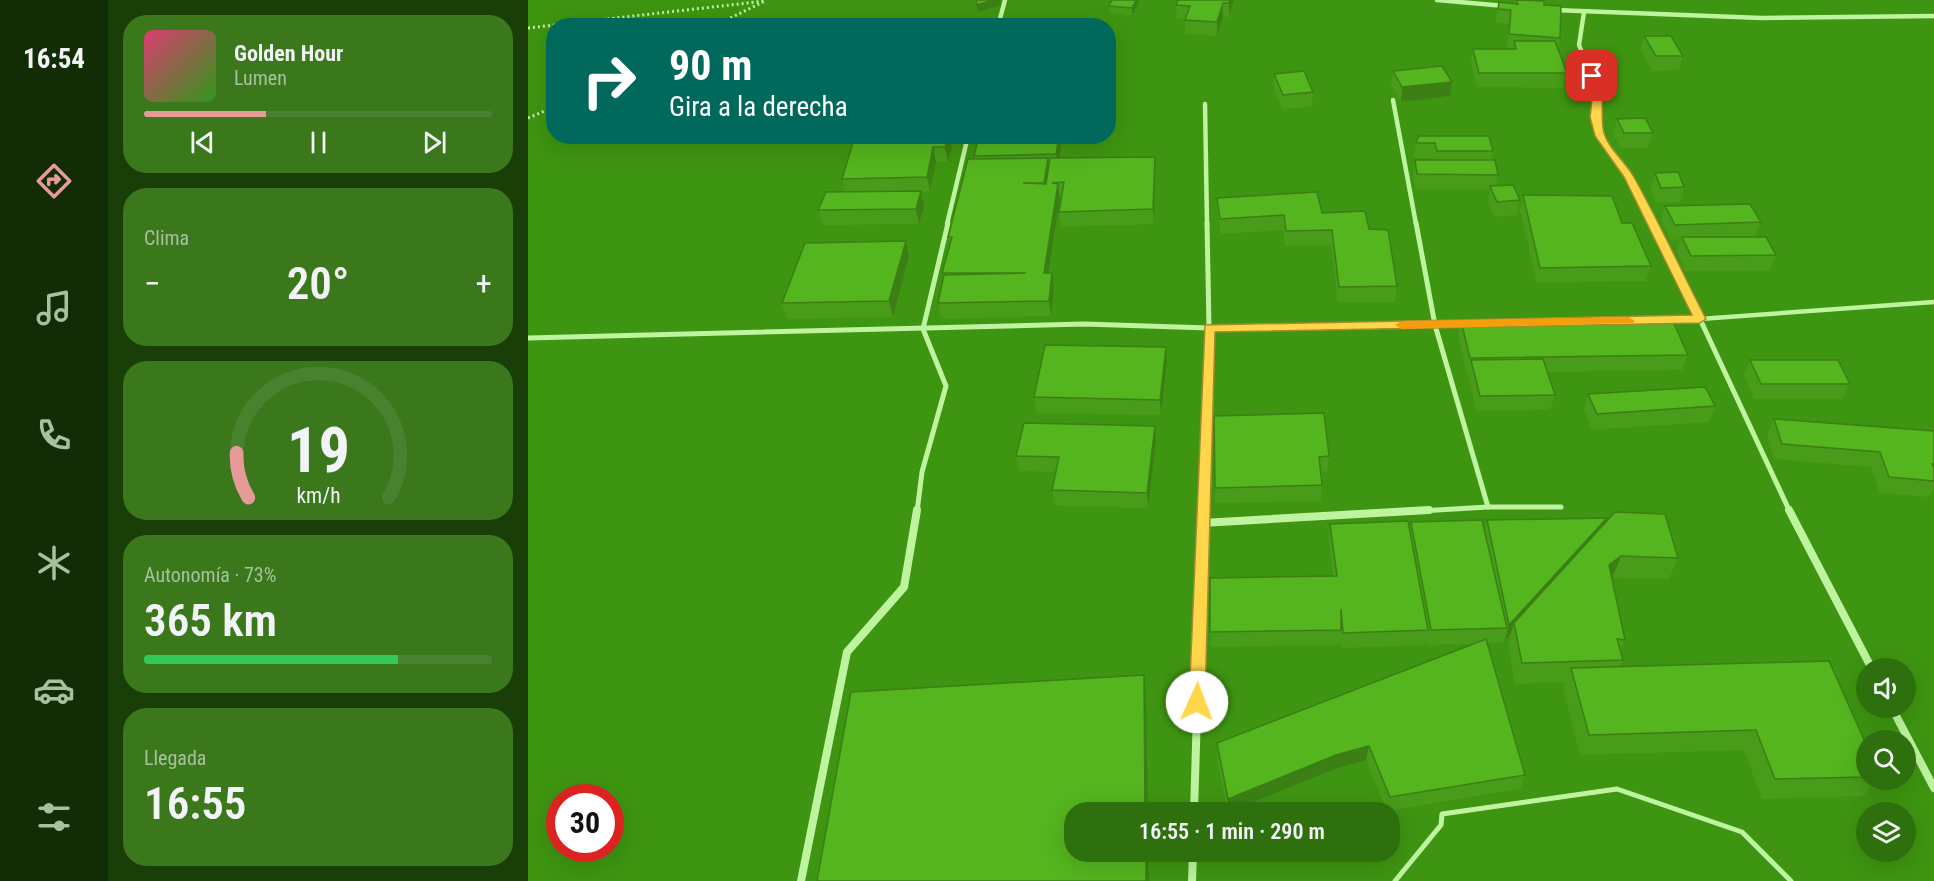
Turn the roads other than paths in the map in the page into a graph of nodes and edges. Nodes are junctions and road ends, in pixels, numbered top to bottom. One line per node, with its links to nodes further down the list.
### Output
1 (1005, 0): 7 (street)
2 (1437, 0): 3 (street)
3 (1516, 7)
4 (1550, 9): 5 (street)
5 (1584, 12): 6 (street); 12 (street)
6 (1934, 16)
7 (1000, 18)
8 (1393, 100): 15 (street)
9 (1205, 104): 16 (street)
10 (966, 144): 17 (street)
11 (1934, 302): 12 (lane)
12 (1700, 319): 13 (street); 22 (street)
13 (1654, 320)
14 (1470, 324): 15 (street)
15 (1435, 325): 16 (street); 19 (street)
16 (1209, 328): 17 (street); 21 (street)
17 (923, 329): 18 (street); 27 (street)
18 (528, 338)
19 (1488, 507): 20 (street); 21 (street)
20 (1561, 507)
21 (1202, 523): 25 (street)
22 (1866, 658)
23 (1897, 718): 24 (street)
24 (1934, 788)
25 (1194, 802)
26 (1193, 862): 28 (street)
27 (801, 881)
28 (1192, 881)
29 (1395, 881): 30 (lane)
30 (1791, 881)

